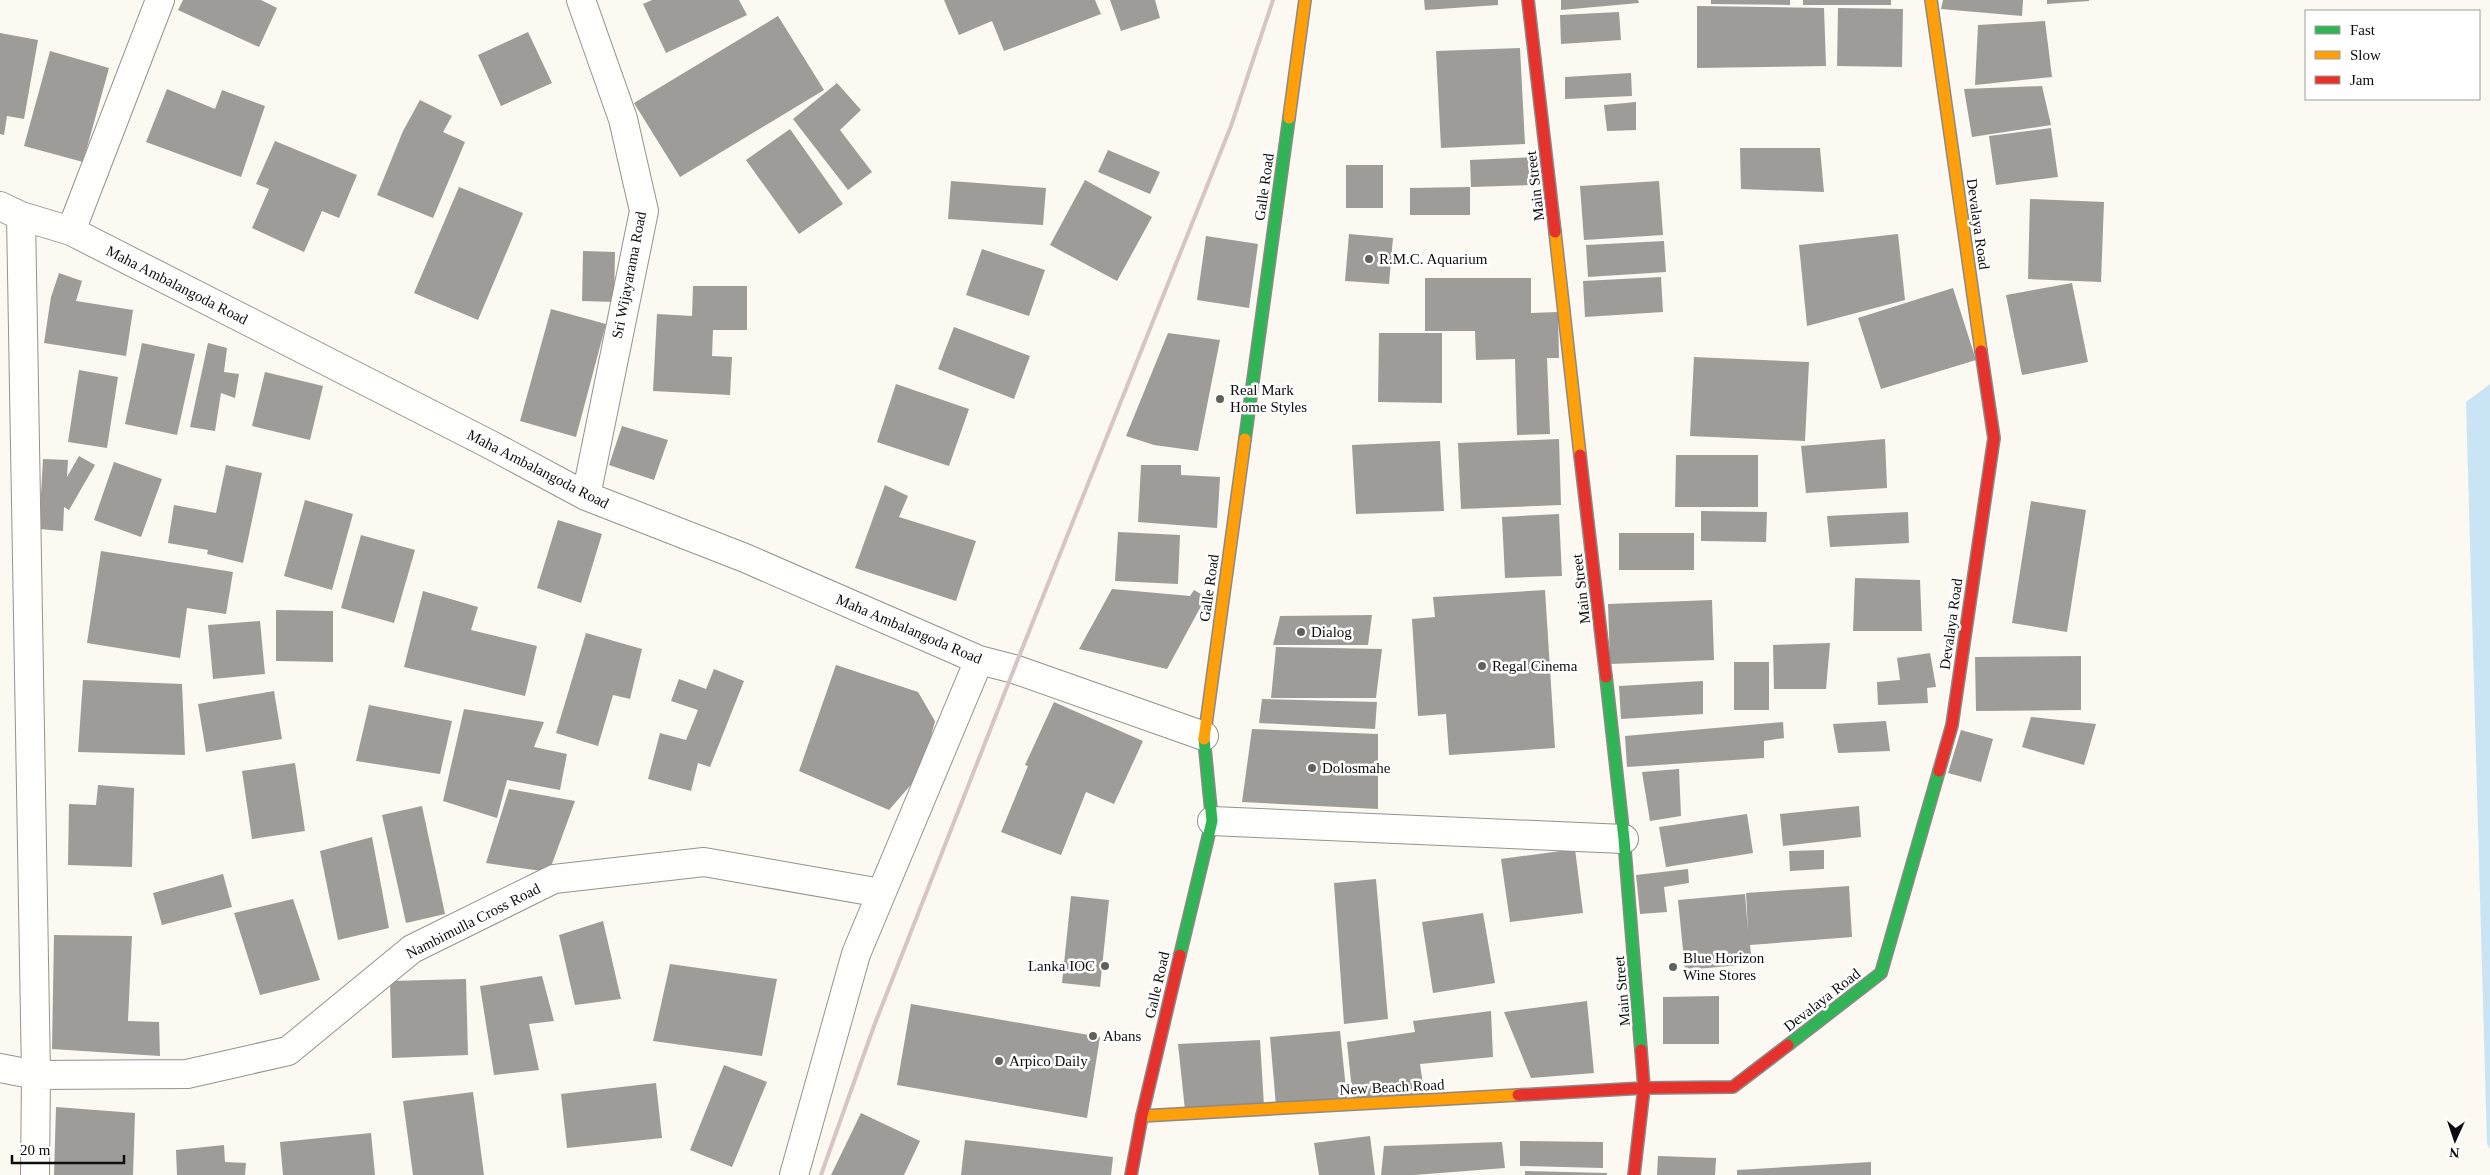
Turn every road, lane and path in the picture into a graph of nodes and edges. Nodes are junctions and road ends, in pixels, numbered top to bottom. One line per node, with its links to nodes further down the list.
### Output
1 (160, 0): 7 (street)
2 (581, 0): 8 (street, Sri Wijayarama Road)
3 (1305, 0): 10 (main road, Galle Road)
4 (1528, 0): 12 (main road, Main Street)
5 (1931, 0): 16 (main road, Devalaya Road)
6 (11, 211): 7 (street, Maha Ambalangoda Road); 15 (street)
7 (71, 231): 8 (street, Maha Ambalangoda Road)
8 (586, 496): 9 (street, Maha Ambalangoda Road)
9 (979, 660): 10 (street, Maha Ambalangoda Road); 13 (street)
10 (1204, 736): 11 (main road, Galle Road)
11 (1212, 821): 12 (street); 17 (main road, Galle Road)
12 (1624, 839): 16 (main road, Main Street)
13 (880, 893): 15 (street, Nambimulla Cross Road); 19 (street)
14 (0, 1068): 15 (street, Nambimulla Cross Road)
15 (36, 1075): 18 (street)
16 (1644, 1088): 17 (main road, New Beach Road); 21 (main road, Main Street)
17 (1142, 1116): 20 (main road, Galle Road)
18 (35, 1175)
19 (794, 1175)
20 (1131, 1175)
21 (1634, 1175)

